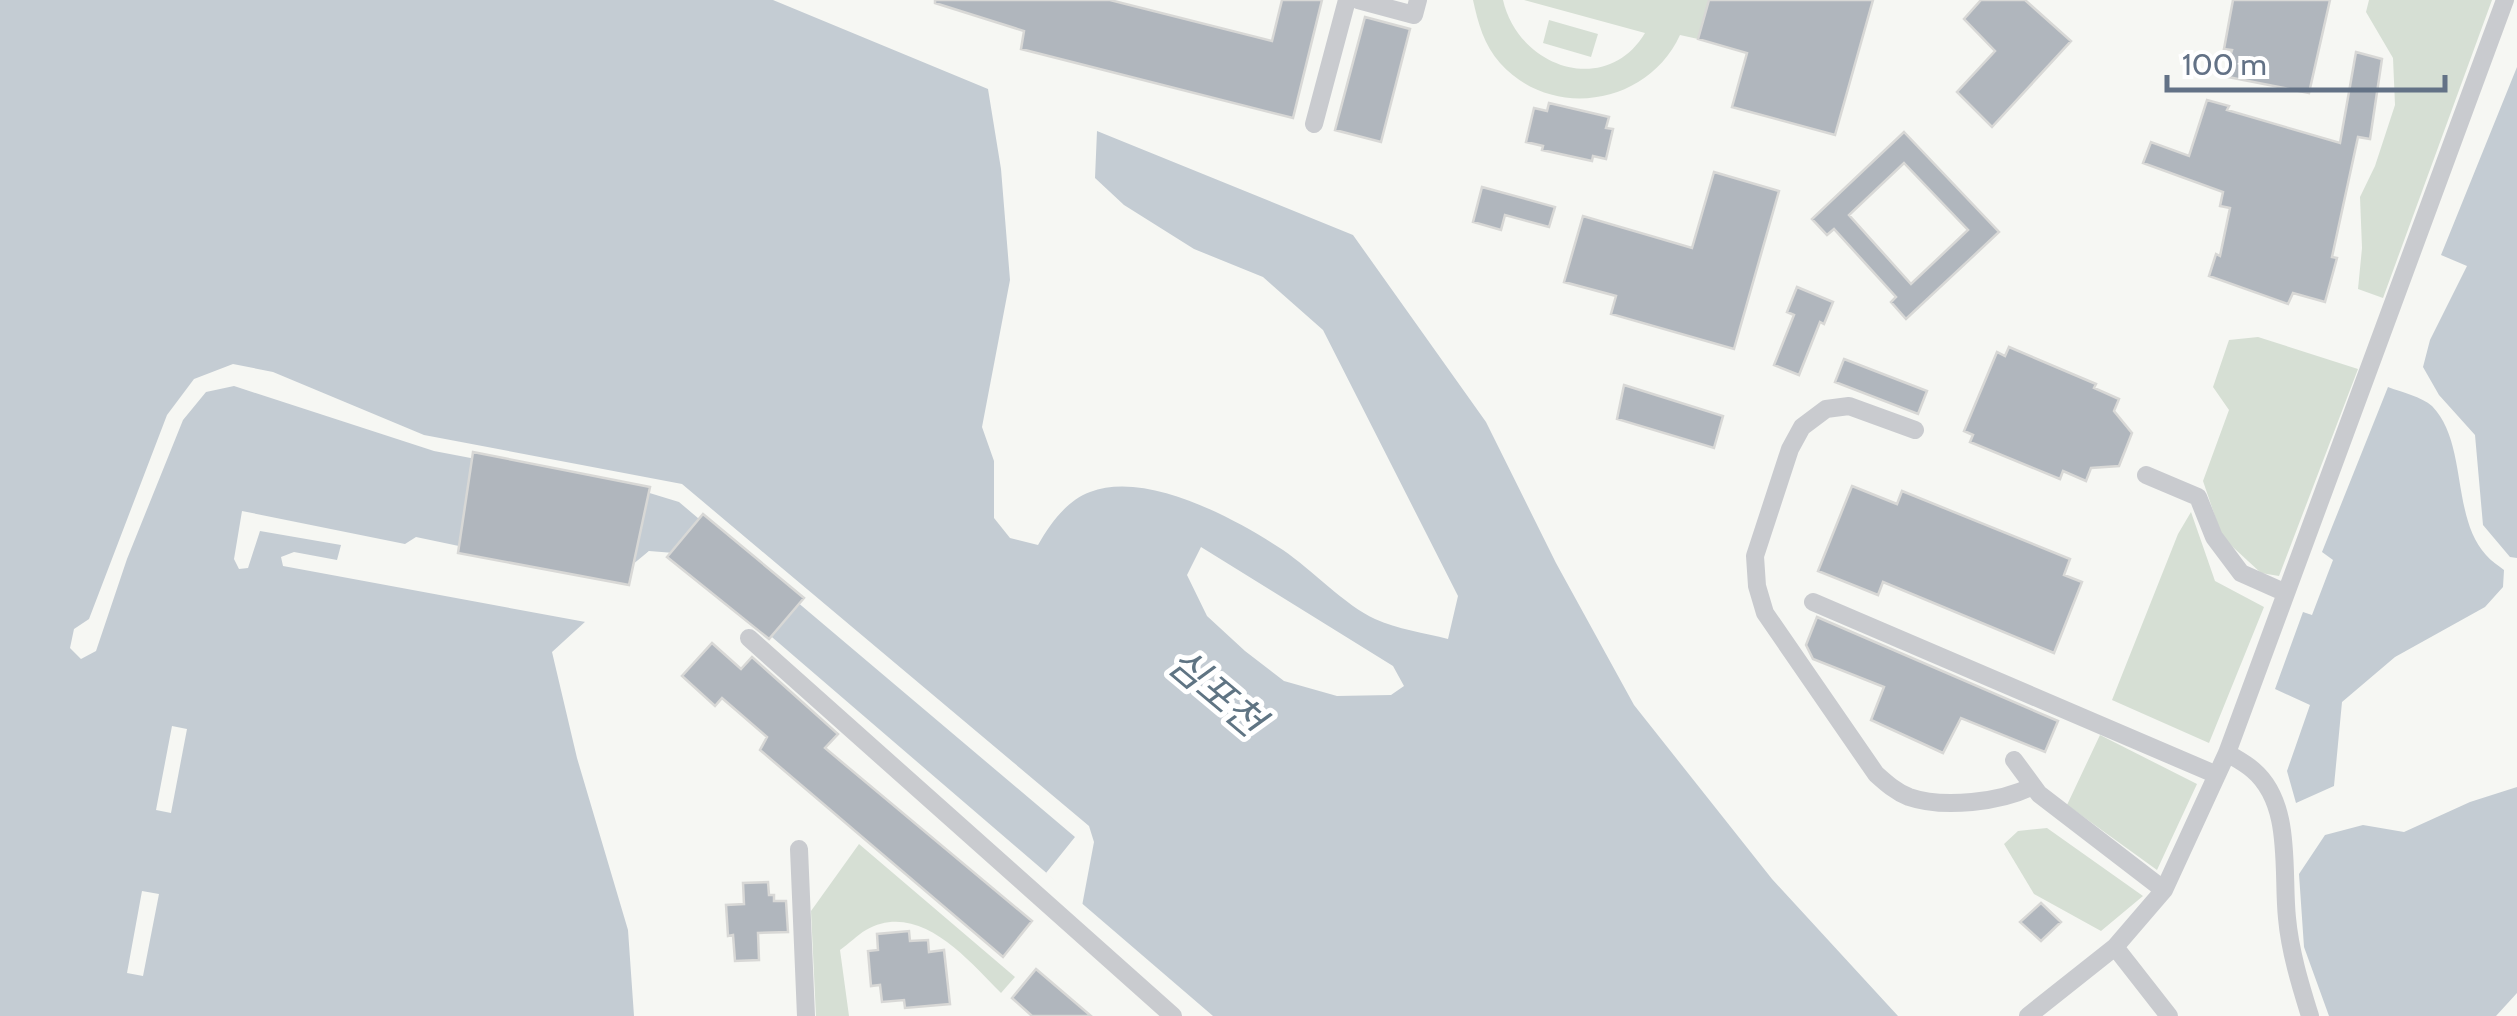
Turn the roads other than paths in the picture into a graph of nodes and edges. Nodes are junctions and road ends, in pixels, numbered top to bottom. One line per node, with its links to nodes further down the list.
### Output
1 (1347, 0): 5 (street)
2 (1358, 0): 3 (street)
3 (1418, 0)
4 (2506, 0): 8 (street)
5 (1314, 124)
6 (1914, 430): 14 (street)
7 (2146, 475): 8 (street)
8 (2286, 593): 11 (street)
9 (1813, 602): 13 (street)
10 (748, 638): 19 (street)
11 (2227, 753): 13 (street); 22 (street)
12 (2014, 760): 14 (street)
13 (2217, 774): 16 (street)
14 (2033, 786): 16 (street)
15 (799, 849): 18 (street)
16 (2164, 890): 17 (street)
17 (2115, 946): 20 (street); 21 (street)
18 (806, 1016)
19 (1172, 1016)
20 (2028, 1016)
21 (2168, 1016)
22 (2310, 1016)

